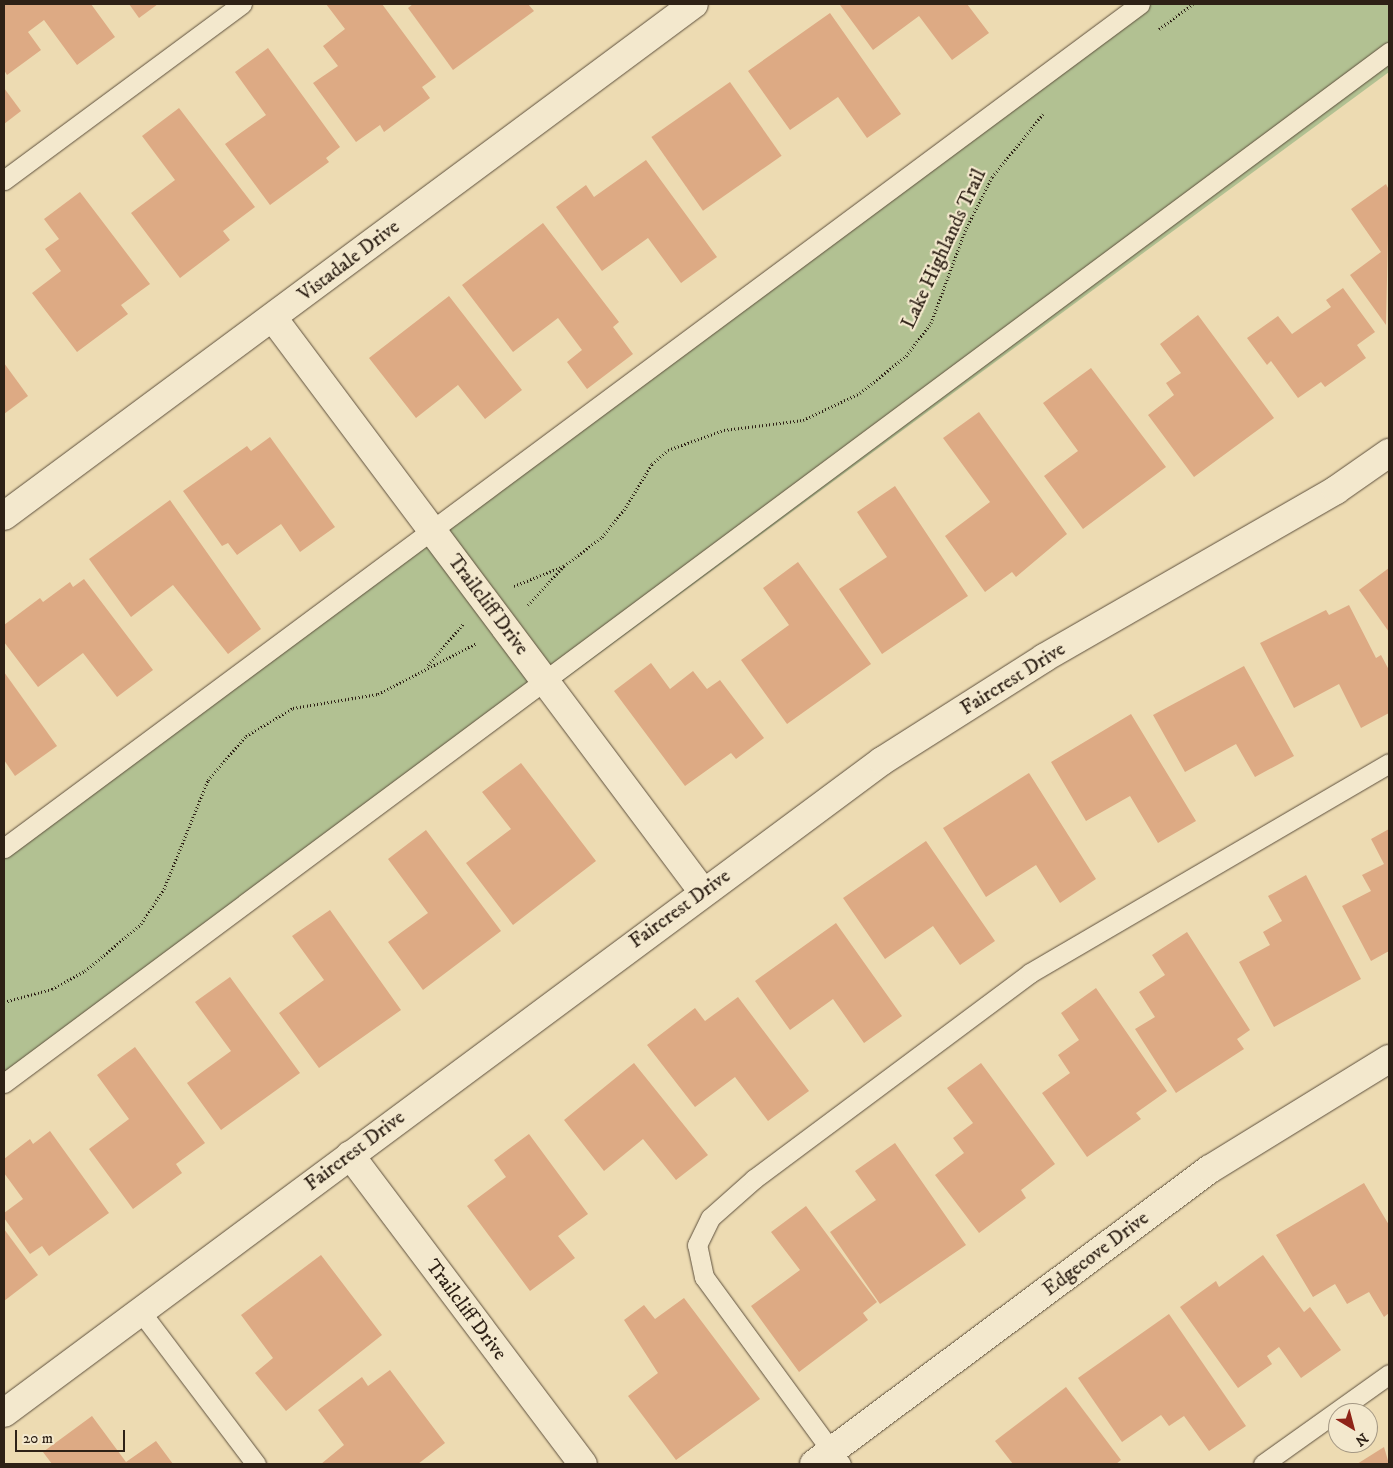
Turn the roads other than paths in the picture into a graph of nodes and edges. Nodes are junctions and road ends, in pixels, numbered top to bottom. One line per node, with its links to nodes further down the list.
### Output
1 (242, 4): 5 (lane)
2 (694, 4): 6 (street, Vistadale Drive)
3 (1140, 4): 9 (lane)
4 (1389, 52): 10 (lane)
5 (4, 180)
6 (273, 318): 8 (street, Vistadale Drive); 9 (street, Trailcliff Drive)
7 (1389, 453): 13 (street, Faircrest Drive)
8 (4, 516)
9 (431, 531): 10 (street, Trailcliff Drive); 12 (lane)
10 (544, 680): 13 (street, Trailcliff Drive); 15 (lane)
11 (1389, 763): 20 (lane)
12 (4, 848)
13 (703, 892): 16 (street, Faircrest Drive)
14 (1389, 1059): 20 (street, Edgecove Drive)
15 (4, 1082)
16 (350, 1155): 17 (street, Faircrest Drive); 22 (street, Trailcliff Drive)
17 (141, 1312): 19 (street, Faircrest Drive); 21 (lane)
18 (1389, 1374): 23 (lane)
19 (4, 1413)
20 (828, 1460)
21 (256, 1464)
22 (583, 1464)
23 (1263, 1464)

